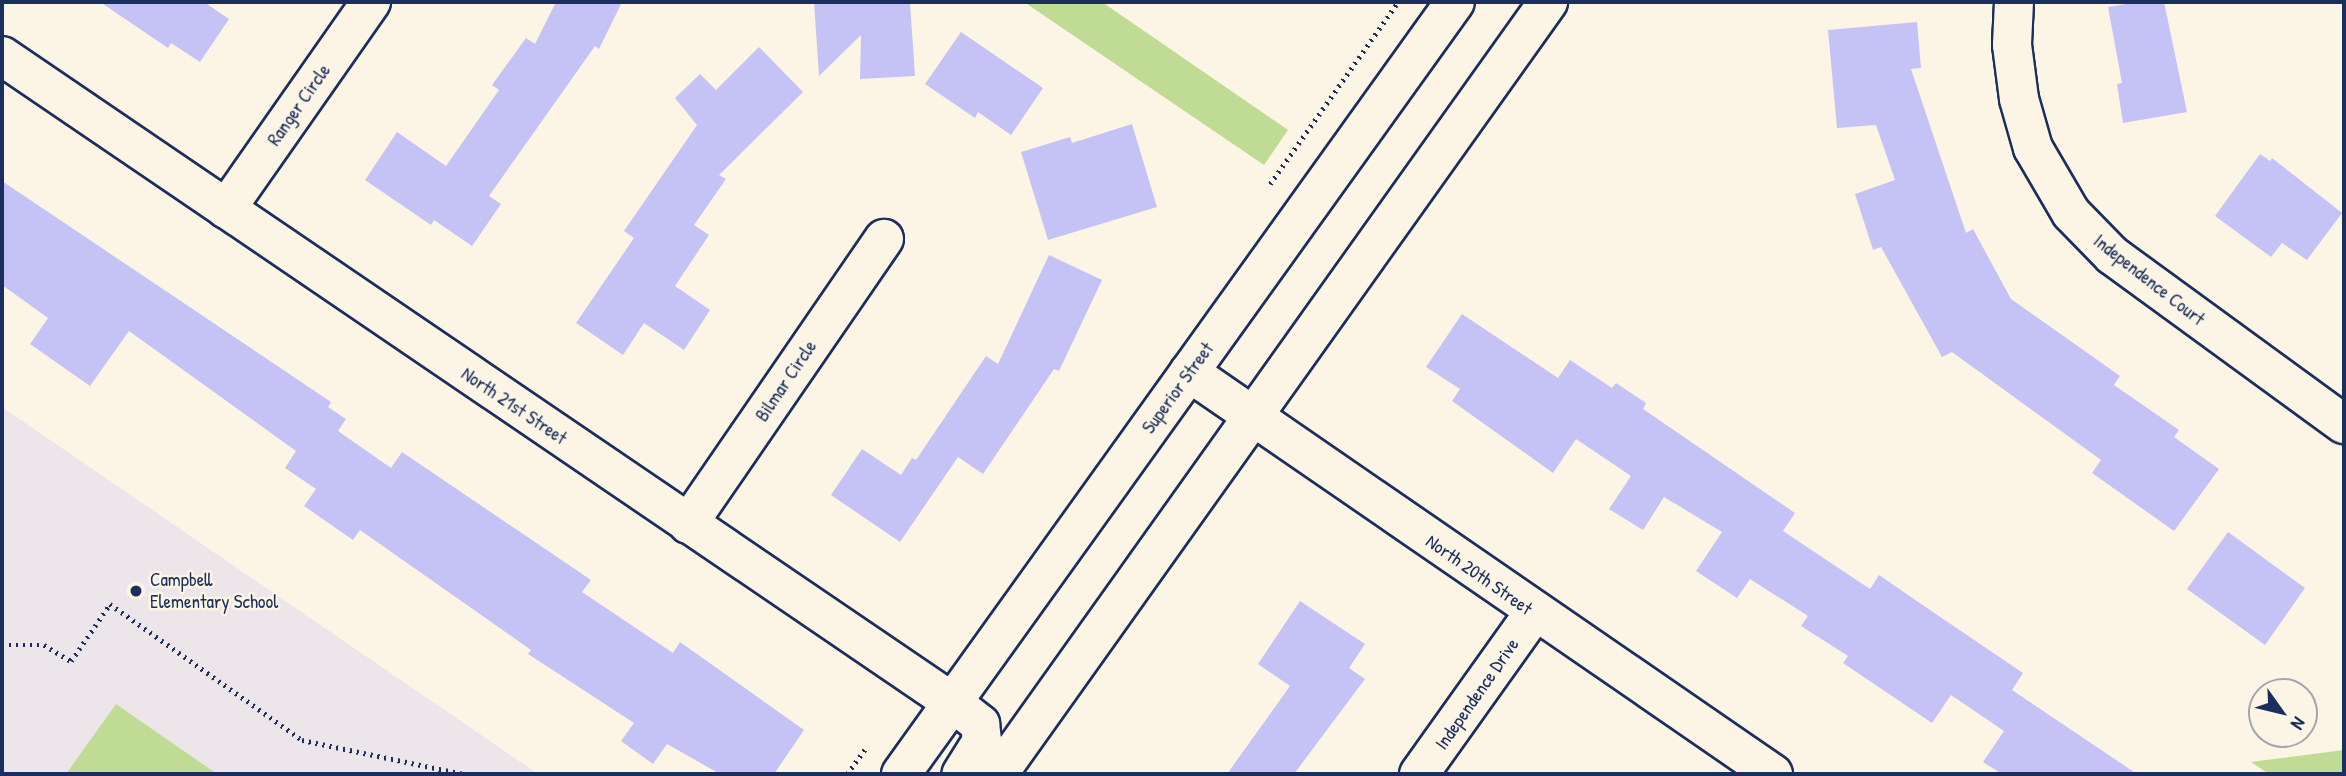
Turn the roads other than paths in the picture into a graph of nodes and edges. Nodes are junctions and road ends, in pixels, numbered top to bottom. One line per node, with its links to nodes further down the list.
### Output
1 (371, 2): 6 (street, Ranger Circle)
2 (1455, 2): 8 (street, Superior Street)
3 (1548, 2): 9 (street)
4 (2014, 2): 10 (street, Independence Court)
5 (2, 55): 6 (street, North 21st Street)
6 (226, 209): 11 (street, North 21st Street)
7 (884, 239): 11 (street, Bilmar Circle)
8 (1189, 373): 9 (street, North 20th Street); 13 (street, Superior Street)
9 (1251, 418): 12 (street, North 20th Street); 16 (street)
10 (2344, 424)
11 (688, 524): 13 (street, North 21st Street)
12 (1534, 613): 17 (street, Independence Drive); 18 (street, North 20th Street)
13 (952, 702): 14 (street, Superior Street); 15 (street, North 21st Street)
14 (901, 774)
15 (961, 774)
16 (998, 774)
17 (1419, 774)
18 (1773, 774)

